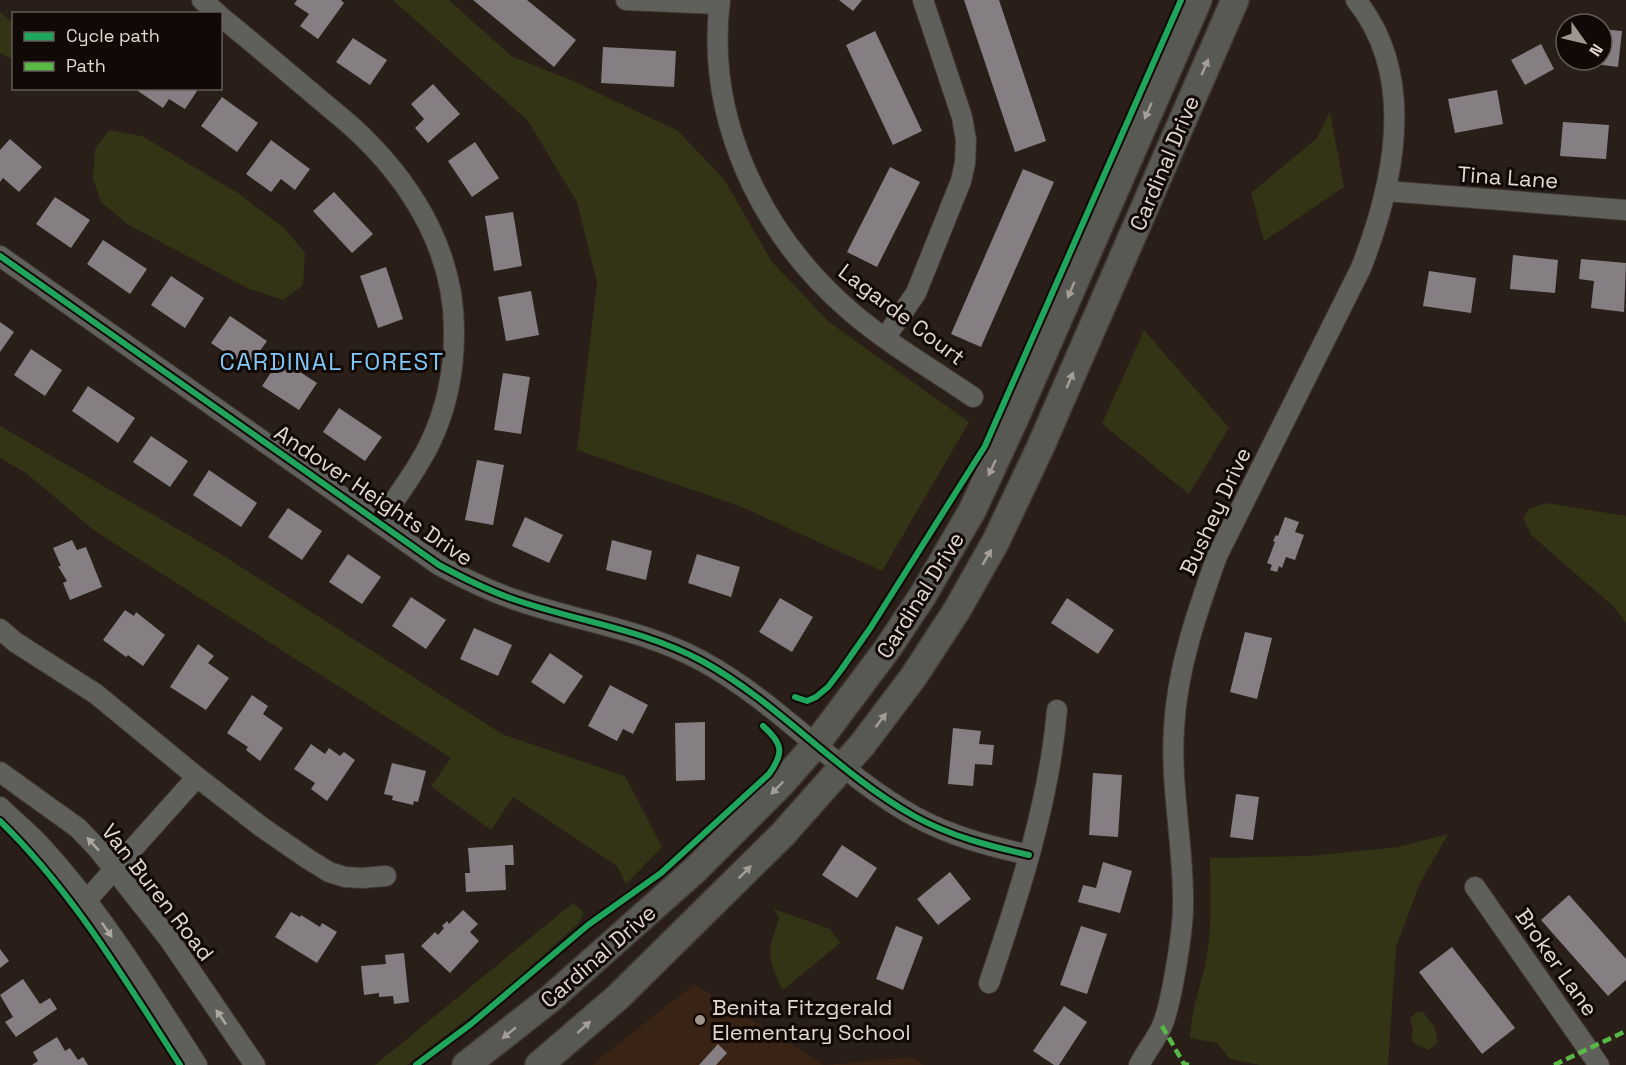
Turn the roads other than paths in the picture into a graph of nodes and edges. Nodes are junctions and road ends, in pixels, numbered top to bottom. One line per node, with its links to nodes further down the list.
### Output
1 (202, 0): 8 (street)
2 (626, 0): 7 (street)
3 (923, 0): 13 (street)
4 (1198, 0): 18 (main road, Cardinal Drive, one-way to 18)
5 (1235, 0): 19 (main road, Cardinal Drive, one-way to 5)
6 (1356, 0): 10 (street, Bushey Drive)
7 (720, 2): 13 (street, Lagarde Court)
8 (216, 12)
9 (222, 18): 15 (street)
10 (1386, 191): 11 (street, Tina Lane); 33 (street, Bushey Drive)
11 (1626, 210)
12 (0, 256): 15 (street, Andover Heights Drive)
13 (885, 338): 14 (street, Lagarde Court)
14 (973, 397)
15 (379, 523): 18 (street, Andover Heights Drive)
16 (0, 630): 21 (street)
17 (1057, 710): 23 (street)
18 (816, 744): 19 (street, Andover Heights Drive); 31 (main road, Cardinal Drive, one-way to 31)
19 (844, 766): 23 (street, Andover Heights Drive); 32 (main road, Cardinal Drive, one-way to 19)
20 (0, 772): 24 (street, Van Buren Road, one-way to 20)
21 (197, 777): 24 (street); 25 (street)
22 (0, 807): 27 (street)
23 (1029, 855): 28 (street)
24 (114, 870): 27 (street); 30 (street, Van Buren Road, one-way to 24)
25 (386, 876)
26 (1475, 887): 34 (street, Broker Lane)
27 (86, 901): 29 (street, one-way to 29)
28 (989, 983)
29 (197, 1065)
30 (255, 1065)
31 (466, 1065)
32 (539, 1065)
33 (1138, 1065)
34 (1599, 1065)

